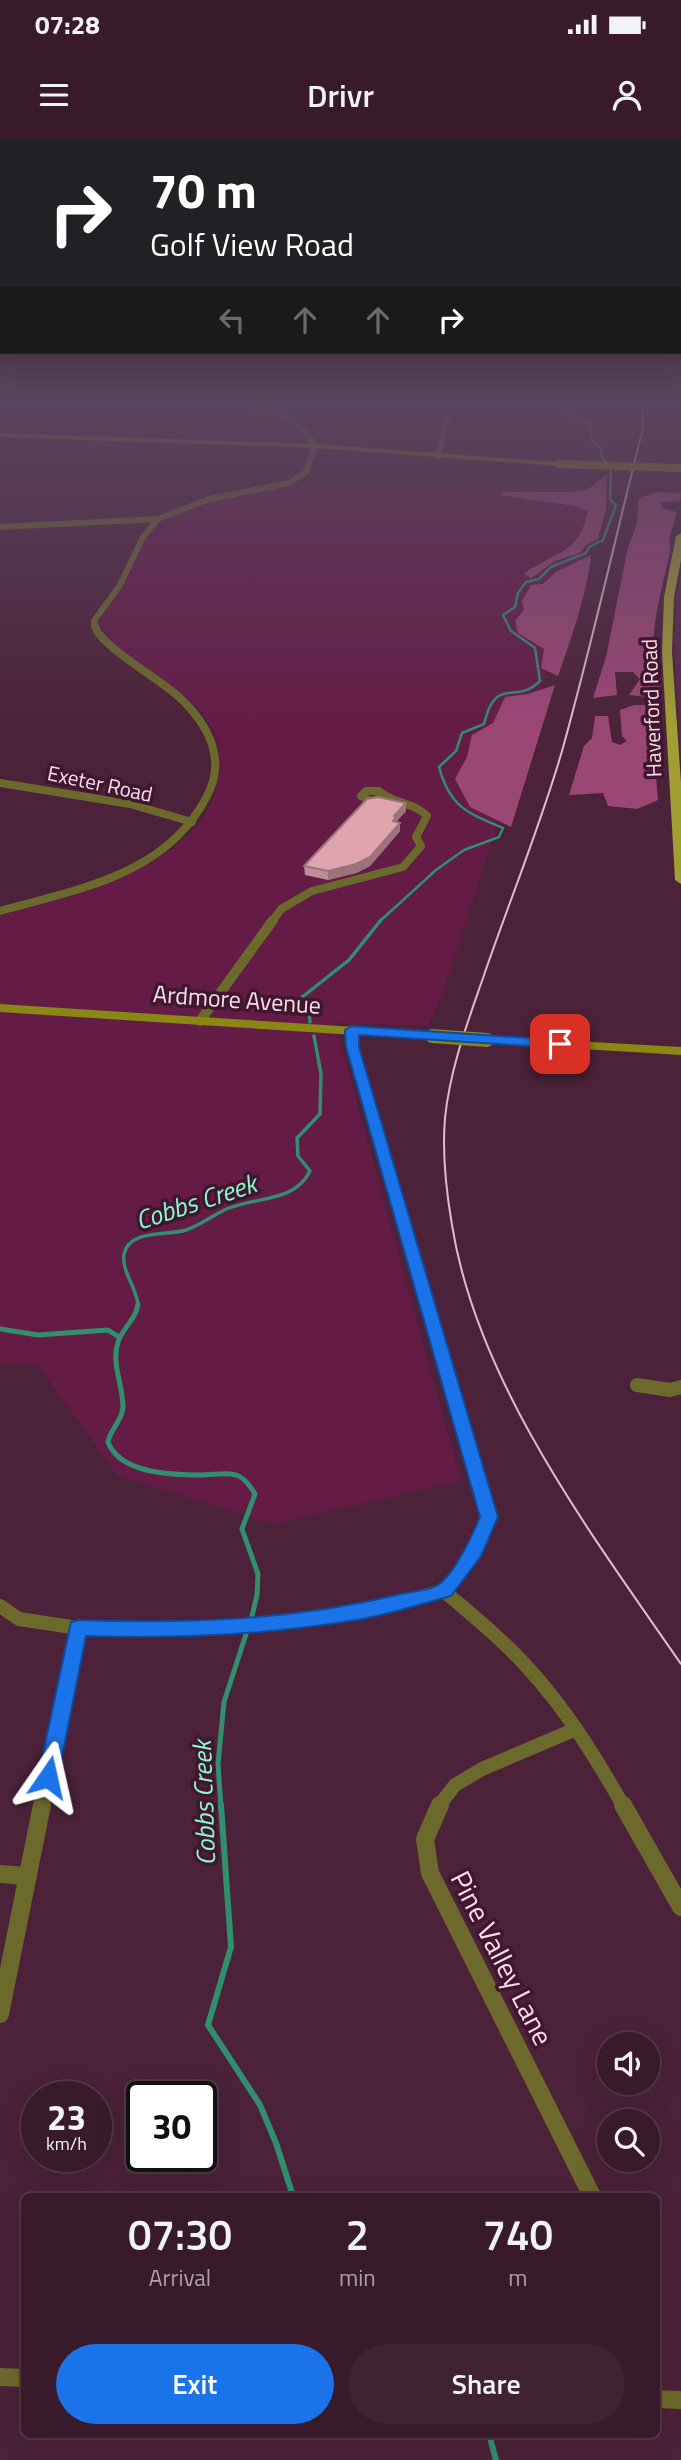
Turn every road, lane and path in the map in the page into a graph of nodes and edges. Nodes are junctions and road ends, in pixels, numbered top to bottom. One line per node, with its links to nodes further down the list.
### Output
1 (180, 510): 2 (street)
2 (158, 519): 3 (street); 7 (street)
3 (0, 527)
4 (681, 536): 8 (main road, Haverford Road)
5 (0, 783): 7 (street, Exeter Road)
6 (384, 797): 12 (street)
7 (192, 822): 10 (street)
8 (680, 848): 9 (main road, Haverford Road)
9 (681, 880)
10 (0, 911)
11 (0, 1008): 12 (main road, Ardmore Avenue)
12 (200, 1021): 13 (main road, Ardmore Avenue)
13 (352, 1030): 14 (main road, Ardmore Avenue, bridge); 17 (street)
14 (681, 1051)
15 (637, 1385): 16 (street)
16 (681, 1387)
17 (444, 1591): 21 (street); 24 (street)
18 (0, 1606): 19 (street)
19 (19, 1619): 20 (street); 23 (street)
20 (0, 1620)
21 (263, 1623): 22 (street)
22 (242, 1626): 23 (street)
23 (78, 1628): 26 (street)
24 (576, 1729): 27 (street); 29 (street, Pine Valley Lane)
25 (0, 1874): 26 (street)
26 (28, 1876): 28 (street)
27 (681, 1907)
28 (0, 2014)
29 (590, 2193)
30 (0, 2377): 31 (street)
31 (21, 2378)
32 (660, 2399): 33 (street)
33 (681, 2400)

